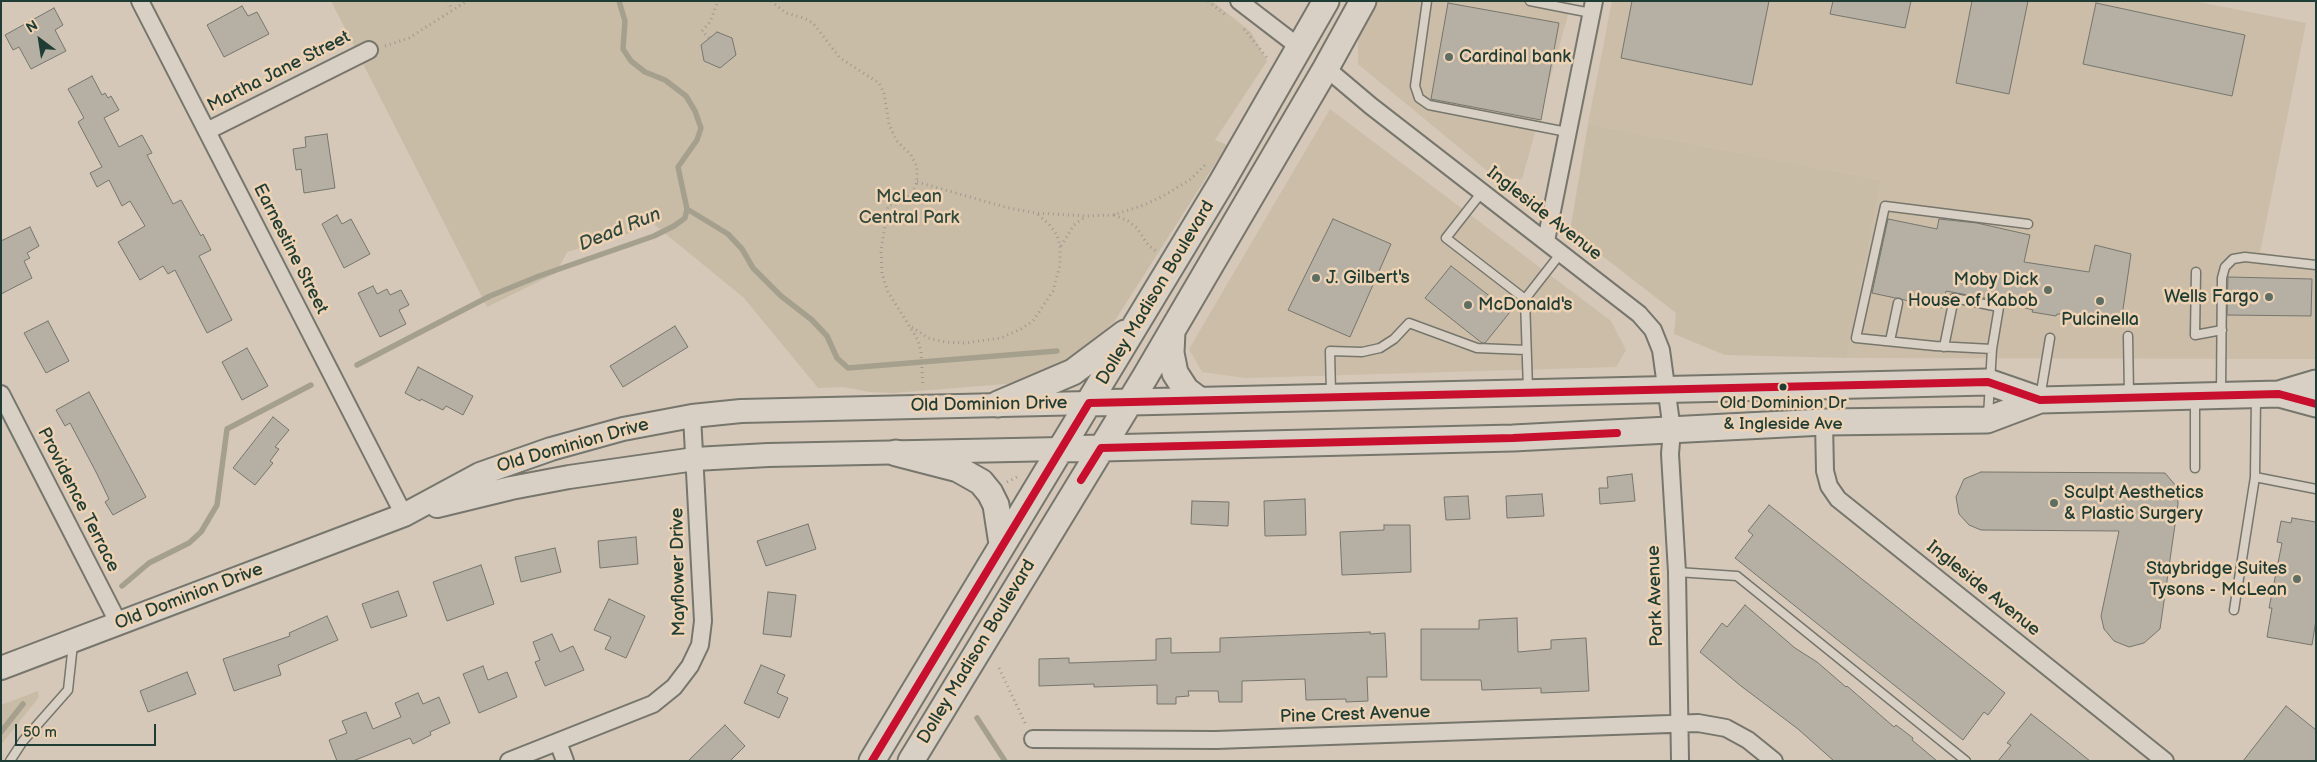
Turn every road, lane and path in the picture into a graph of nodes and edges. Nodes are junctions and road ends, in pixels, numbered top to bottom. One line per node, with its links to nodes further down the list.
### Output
1 (140, 1): 21 (street, Earnestine Street)
2 (448, 1): 13 (path)
3 (467, 1): 13 (path)
4 (718, 1): 16 (path)
5 (771, 1): 25 (path)
6 (1208, 1): 14 (path)
7 (1239, 1): 17 (street)
8 (1363, 1): 20 (main road, Dolley Madison Boulevard)
9 (1427, 1): 22 (lane)
10 (1530, 1): 12 (lane)
11 (1325, 3): 17 (main road, Dolley Madison Boulevard); 20 (main road)
12 (1592, 7): 22 (street)
13 (452, 10): 18 (path)
14 (1234, 21)
15 (1241, 26): 19 (path)
16 (709, 38)
17 (1299, 47): 23 (main road); 39 (main road, Dolley Madison Boulevard)
18 (369, 50): 21 (street, Martha Jane Street)
19 (1268, 61)
20 (1326, 68): 23 (main road, Dolley Madison Boulevard); 26 (street, Ingleside Avenue)
21 (207, 131): 77 (street, Earnestine Street)
22 (1568, 132): 31 (street)
23 (1286, 138): 41 (main road, Dolley Madison Boulevard)
24 (1212, 160): 28 (path)
25 (917, 182): 27 (path); 40 (path)
26 (1482, 192): 31 (street, Ingleside Avenue); 37 (lane)
27 (1035, 213): 29 (path); 32 (path)
28 (1114, 215): 29 (path); 33 (path)
29 (1086, 216): 32 (path)
30 (2028, 224): 45 (lane)
31 (1546, 240): 34 (street, Ingleside Avenue)
32 (1060, 246): 40 (path)
33 (1158, 253)
34 (1561, 253): 37 (lane); 52 (street, Ingleside Avenue)
35 (2316, 265): 42 (lane)
36 (2196, 272): 42 (lane)
37 (1525, 299): 48 (lane)
38 (1898, 302): 45 (lane)
39 (1137, 323): 62 (main road, Dolley Madison Boulevard); 64 (main road)
40 (911, 327): 49 (path)
41 (1172, 330): 60 (main road); 63 (main road, Dolley Madison Boulevard)
42 (2222, 330): 56 (lane)
43 (2128, 336): 59 (lane)
44 (2050, 338): 61 (lane)
45 (1890, 341): 46 (lane)
46 (1944, 347): 47 (lane); 47 (lane)
47 (1992, 349): 50 (lane)
48 (1526, 350): 53 (lane); 58 (lane)
49 (923, 378)
50 (1988, 382): 52 (main road, Old Dominion Drive); 61 (main road, Old Dominion Drive); 67 (lane)
51 (2316, 383): 55 (main road, Old Dominion Drive)
52 (1668, 390): 53 (main road, Old Dominion Drive); 69 (street, Ingleside Avenue)
53 (1528, 392): 58 (main road, Old Dominion Drive)
54 (1, 394): 81 (street, Providence Terrace)
55 (2267, 394): 56 (main road, Old Dominion Drive); 65 (main road, Old Dominion Drive); 75 (lane)
56 (2221, 395): 57 (main road, Old Dominion Drive)
57 (2195, 396): 59 (main road, Old Dominion Drive); 74 (lane)
58 (1331, 397): 60 (main road, Old Dominion Drive)
59 (2129, 398): 61 (main road, Old Dominion Drive)
60 (1199, 400): 63 (main road, Old Dominion Drive)
61 (2040, 400): 67 (main road, Old Dominion Drive)
62 (1089, 403): 63 (main road, Old Dominion Drive); 64 (main road, Old Dominion Drive); 71 (main road, Dolley Madison Boulevard)
63 (1128, 403): 70 (main road, Dolley Madison Boulevard)
64 (998, 404): 66 (main road, Old Dominion Drive)
65 (2316, 404)
66 (692, 416): 73 (street, Mayflower Drive); 77 (main road, Old Dominion Drive)
67 (1987, 420): 68 (main road, Old Dominion Drive)
68 (1824, 422): 69 (main road, Old Dominion Drive); 96 (street, Ingleside Avenue)
69 (1672, 430): 70 (main road, Old Dominion Drive); 79 (street, Park Avenue)
70 (1101, 448): 71 (main road, Old Dominion Drive); 92 (main road, Dolley Madison Boulevard)
71 (1061, 449): 72 (main road, Old Dominion Drive); 78 (main road, Dolley Madison Boulevard)
72 (896, 453): 73 (main road, Old Dominion Drive); 78 (main road)
73 (695, 459): 77 (main road, Old Dominion Drive); 87 (street, Mayflower Drive)
74 (2195, 468)
75 (2255, 477): 76 (lane); 80 (lane)
76 (2316, 489)
77 (404, 515): 81 (main road, Old Dominion Drive)
78 (1002, 544): 91 (main road, Dolley Madison Boulevard)
79 (1676, 572): 85 (street, Park Avenue); 95 (lane)
80 (2234, 610)
81 (119, 624): 82 (main road, Old Dominion Drive)
82 (73, 642): 83 (main road, Old Dominion Drive); 88 (lane)
83 (1, 668)
84 (999, 668): 86 (path)
85 (1679, 724): 86 (street, Pine Crest Avenue); 93 (street, Park Avenue); 94 (street, Pine Crest Avenue)
86 (1033, 739)
87 (558, 742): 89 (street, Mayflower Drive); 90 (street)
88 (10, 761)
89 (509, 761)
90 (565, 761)
91 (872, 761)
92 (911, 761)
93 (1680, 761)
94 (1774, 761)
95 (1966, 761)
96 (2165, 761)

